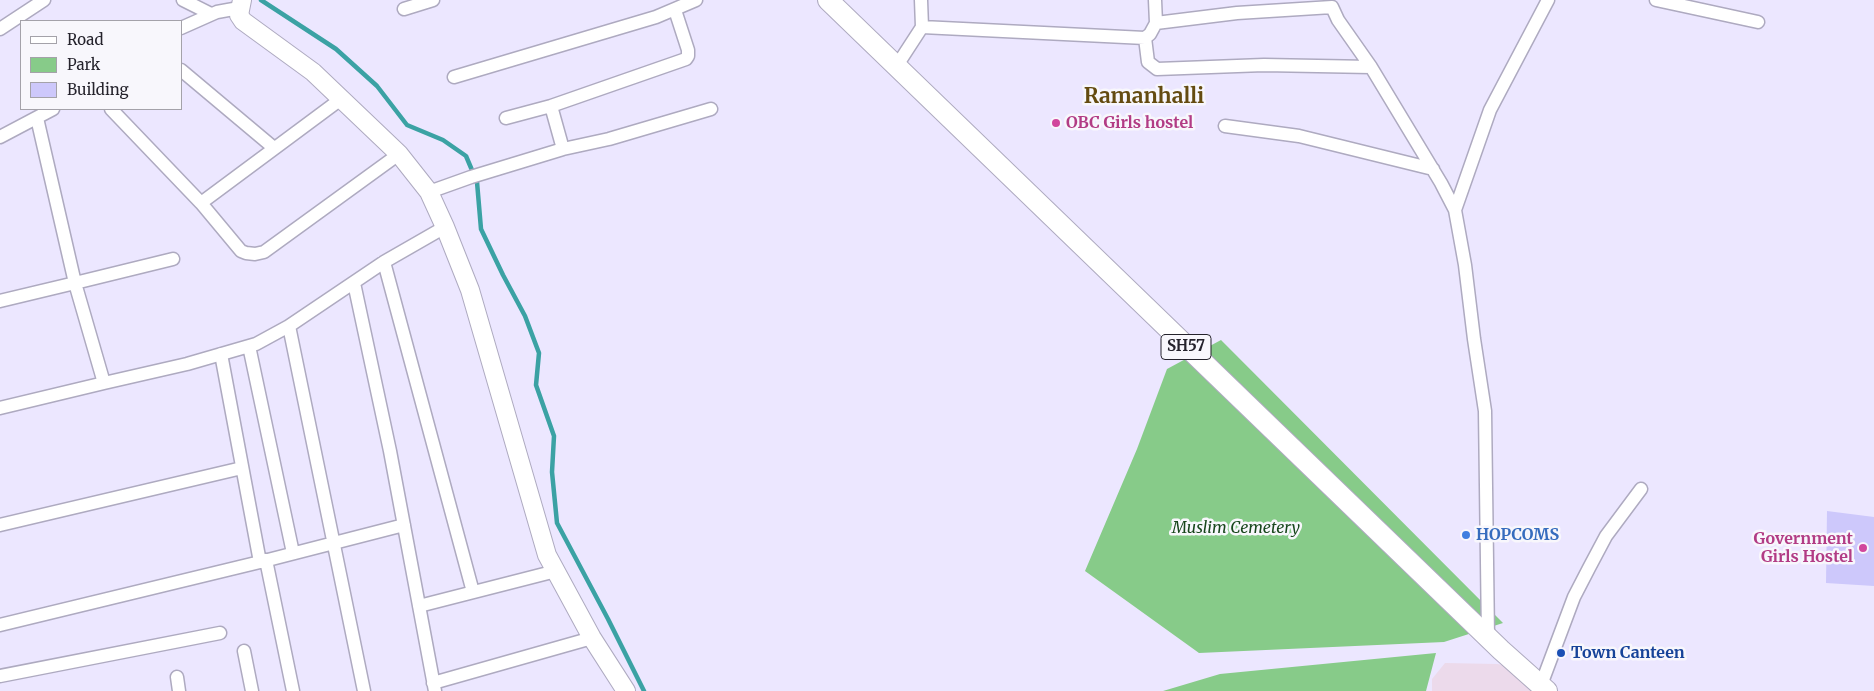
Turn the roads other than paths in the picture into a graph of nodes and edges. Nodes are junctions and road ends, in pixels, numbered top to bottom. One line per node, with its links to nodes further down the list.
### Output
1 (44, 0): 19 (street)
2 (183, 0): 14 (street)
3 (433, 0): 12 (street)
4 (696, 0): 13 (street)
5 (828, 0): 21 (main road, SH57)
6 (921, 0): 17 (street)
7 (1155, 0): 15 (street)
8 (1548, 0): 40 (street)
9 (1656, 0): 16 (street)
10 (240, 2): 14 (street); 25 (street)
11 (1331, 4): 15 (street); 22 (street)
12 (404, 9)
13 (675, 10): 24 (street); 26 (street)
14 (211, 14): 18 (street)
15 (1156, 22): 20 (street)
16 (1758, 22)
17 (922, 27): 20 (street); 21 (street)
18 (182, 28)
19 (0, 29)
20 (1145, 38): 22 (street)
21 (896, 67): 64 (main road, SH57)
22 (1371, 67): 37 (street)
23 (182, 71): 34 (street)
24 (454, 77)
25 (341, 99): 34 (street); 36 (street)
26 (550, 106): 31 (street); 35 (street)
27 (51, 110): 30 (street)
28 (112, 110): 39 (street)
29 (711, 110): 35 (street)
30 (37, 118): 33 (street); 44 (street)
31 (506, 118)
32 (1225, 126): 37 (street)
33 (0, 137)
34 (274, 148): 39 (street)
35 (563, 149): 38 (street)
36 (399, 154): 38 (street); 39 (street)
37 (1433, 169): 40 (street)
38 (429, 192): 41 (street)
39 (201, 203)
40 (1456, 210): 64 (street)
41 (445, 227): 43 (street); 59 (street)
42 (173, 258): 44 (street)
43 (384, 262): 45 (street); 60 (street)
44 (75, 283): 46 (street); 50 (street)
45 (354, 283): 47 (street); 55 (street)
46 (0, 301)
47 (290, 326): 48 (street); 56 (street)
48 (249, 346): 49 (street); 57 (street)
49 (221, 354): 50 (street); 52 (street)
50 (104, 382): 51 (street)
51 (0, 408)
52 (242, 468): 54 (street); 58 (street)
53 (1640, 489): 70 (street)
54 (0, 524)
55 (404, 524): 56 (street); 61 (street)
56 (334, 542): 57 (street); 74 (street)
57 (293, 553): 58 (street)
58 (263, 561): 62 (street); 73 (street)
59 (556, 571): 60 (street); 65 (street)
60 (473, 592): 61 (street)
61 (419, 606): 69 (street)
62 (0, 625)
63 (220, 633): 67 (street)
64 (1488, 637): 70 (main road, SH57)
65 (592, 638): 69 (street); 75 (street)
66 (244, 651): 72 (street)
67 (0, 676)
68 (177, 678): 71 (street)
69 (434, 687)
70 (1544, 688)
71 (179, 691)
72 (252, 691)
73 (293, 691)
74 (364, 691)
75 (626, 691)

